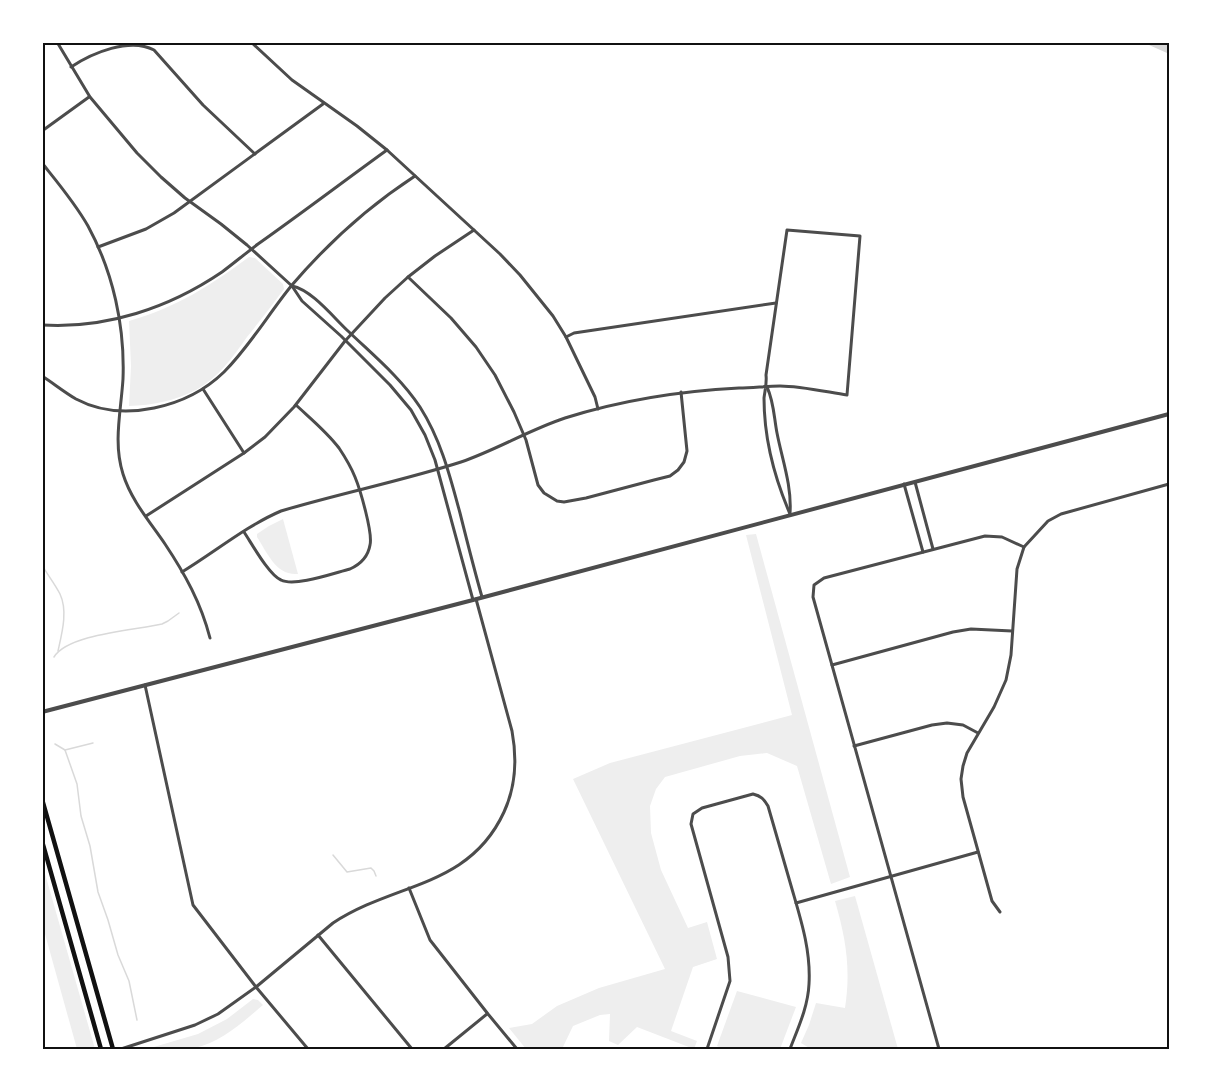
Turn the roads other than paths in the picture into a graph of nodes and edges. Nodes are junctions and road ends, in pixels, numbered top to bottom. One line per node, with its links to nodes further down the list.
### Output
1 (57, 42): 3 (street)
2 (251, 42): 5 (street)
3 (71, 67): 4 (street); 8 (street)
4 (90, 97): 6 (street); 11 (street)
5 (323, 104): 7 (street); 8 (street)
6 (42, 131)
7 (387, 150): 10 (street); 14 (street)
8 (255, 154): 11 (street)
9 (42, 163): 13 (street)
10 (415, 176): 12 (street); 16 (street)
11 (190, 201): 13 (street); 14 (street)
12 (474, 230): 15 (street); 21 (street)
13 (98, 248): 18 (street)
14 (251, 249): 16 (street); 18 (street)
15 (408, 277): 20 (street); 31 (street)
16 (292, 286): 20 (street); 22 (street); 25 (street)
17 (776, 303): 21 (street); 24 (street); 24 (street)
18 (119, 318): 19 (street); 29 (street)
19 (42, 325)
20 (351, 334): 22 (street); 33 (street)
21 (566, 337): 28 (street)
22 (345, 341): 27 (street); 34 (street)
23 (42, 375): 29 (street)
24 (767, 387): 26 (street); 39 (street); 39 (street)
25 (203, 389): 29 (street); 32 (street)
26 (681, 393): 28 (street); 31 (street)
27 (296, 405): 32 (street); 38 (street)
28 (598, 409): 31 (street)
29 (120, 410): 40 (street)
30 (1169, 414): 35 (street)
31 (523, 434): 33 (street)
32 (244, 453): 40 (street)
33 (447, 466): 34 (street); 46 (street)
34 (437, 469): 38 (street); 47 (street)
35 (915, 482): 36 (street); 43 (street)
36 (904, 484): 39 (street); 44 (street)
37 (1169, 484): 42 (street)
38 (359, 490): 41 (street); 41 (street)
39 (790, 514): 46 (street)
40 (146, 516): 45 (street)
41 (244, 532): 45 (street)
42 (1024, 547): 43 (street); 48 (street)
43 (933, 549): 44 (street)
44 (923, 552): 50 (street)
45 (182, 572): 49 (street)
46 (482, 597): 47 (street)
47 (475, 599): 51 (street); 59 (street)
48 (1012, 631): 50 (street); 53 (street)
49 (210, 638)
50 (832, 664): 54 (street)
51 (145, 685): 52 (street); 63 (street)
52 (42, 712)
53 (978, 733): 54 (street); 57 (street)
54 (854, 746): 58 (street)
55 (42, 799): 68 (main road)
56 (42, 841): 67 (main road)
57 (978, 852): 58 (street); 61 (street)
58 (890, 876): 60 (street); 76 (street)
59 (409, 888): 62 (street); 64 (street)
60 (796, 903): 74 (street); 75 (street)
61 (1000, 912)
62 (318, 935): 63 (street); 71 (street)
63 (256, 987): 69 (street); 70 (street)
64 (488, 1014): 72 (street); 73 (street)
65 (1169, 1022): 66 (street)
66 (1169, 1046)
67 (101, 1049)
68 (113, 1049)
69 (121, 1049)
70 (308, 1049)
71 (412, 1049)
72 (444, 1049)
73 (517, 1049)
74 (707, 1049)
75 (790, 1049)
76 (939, 1049)

